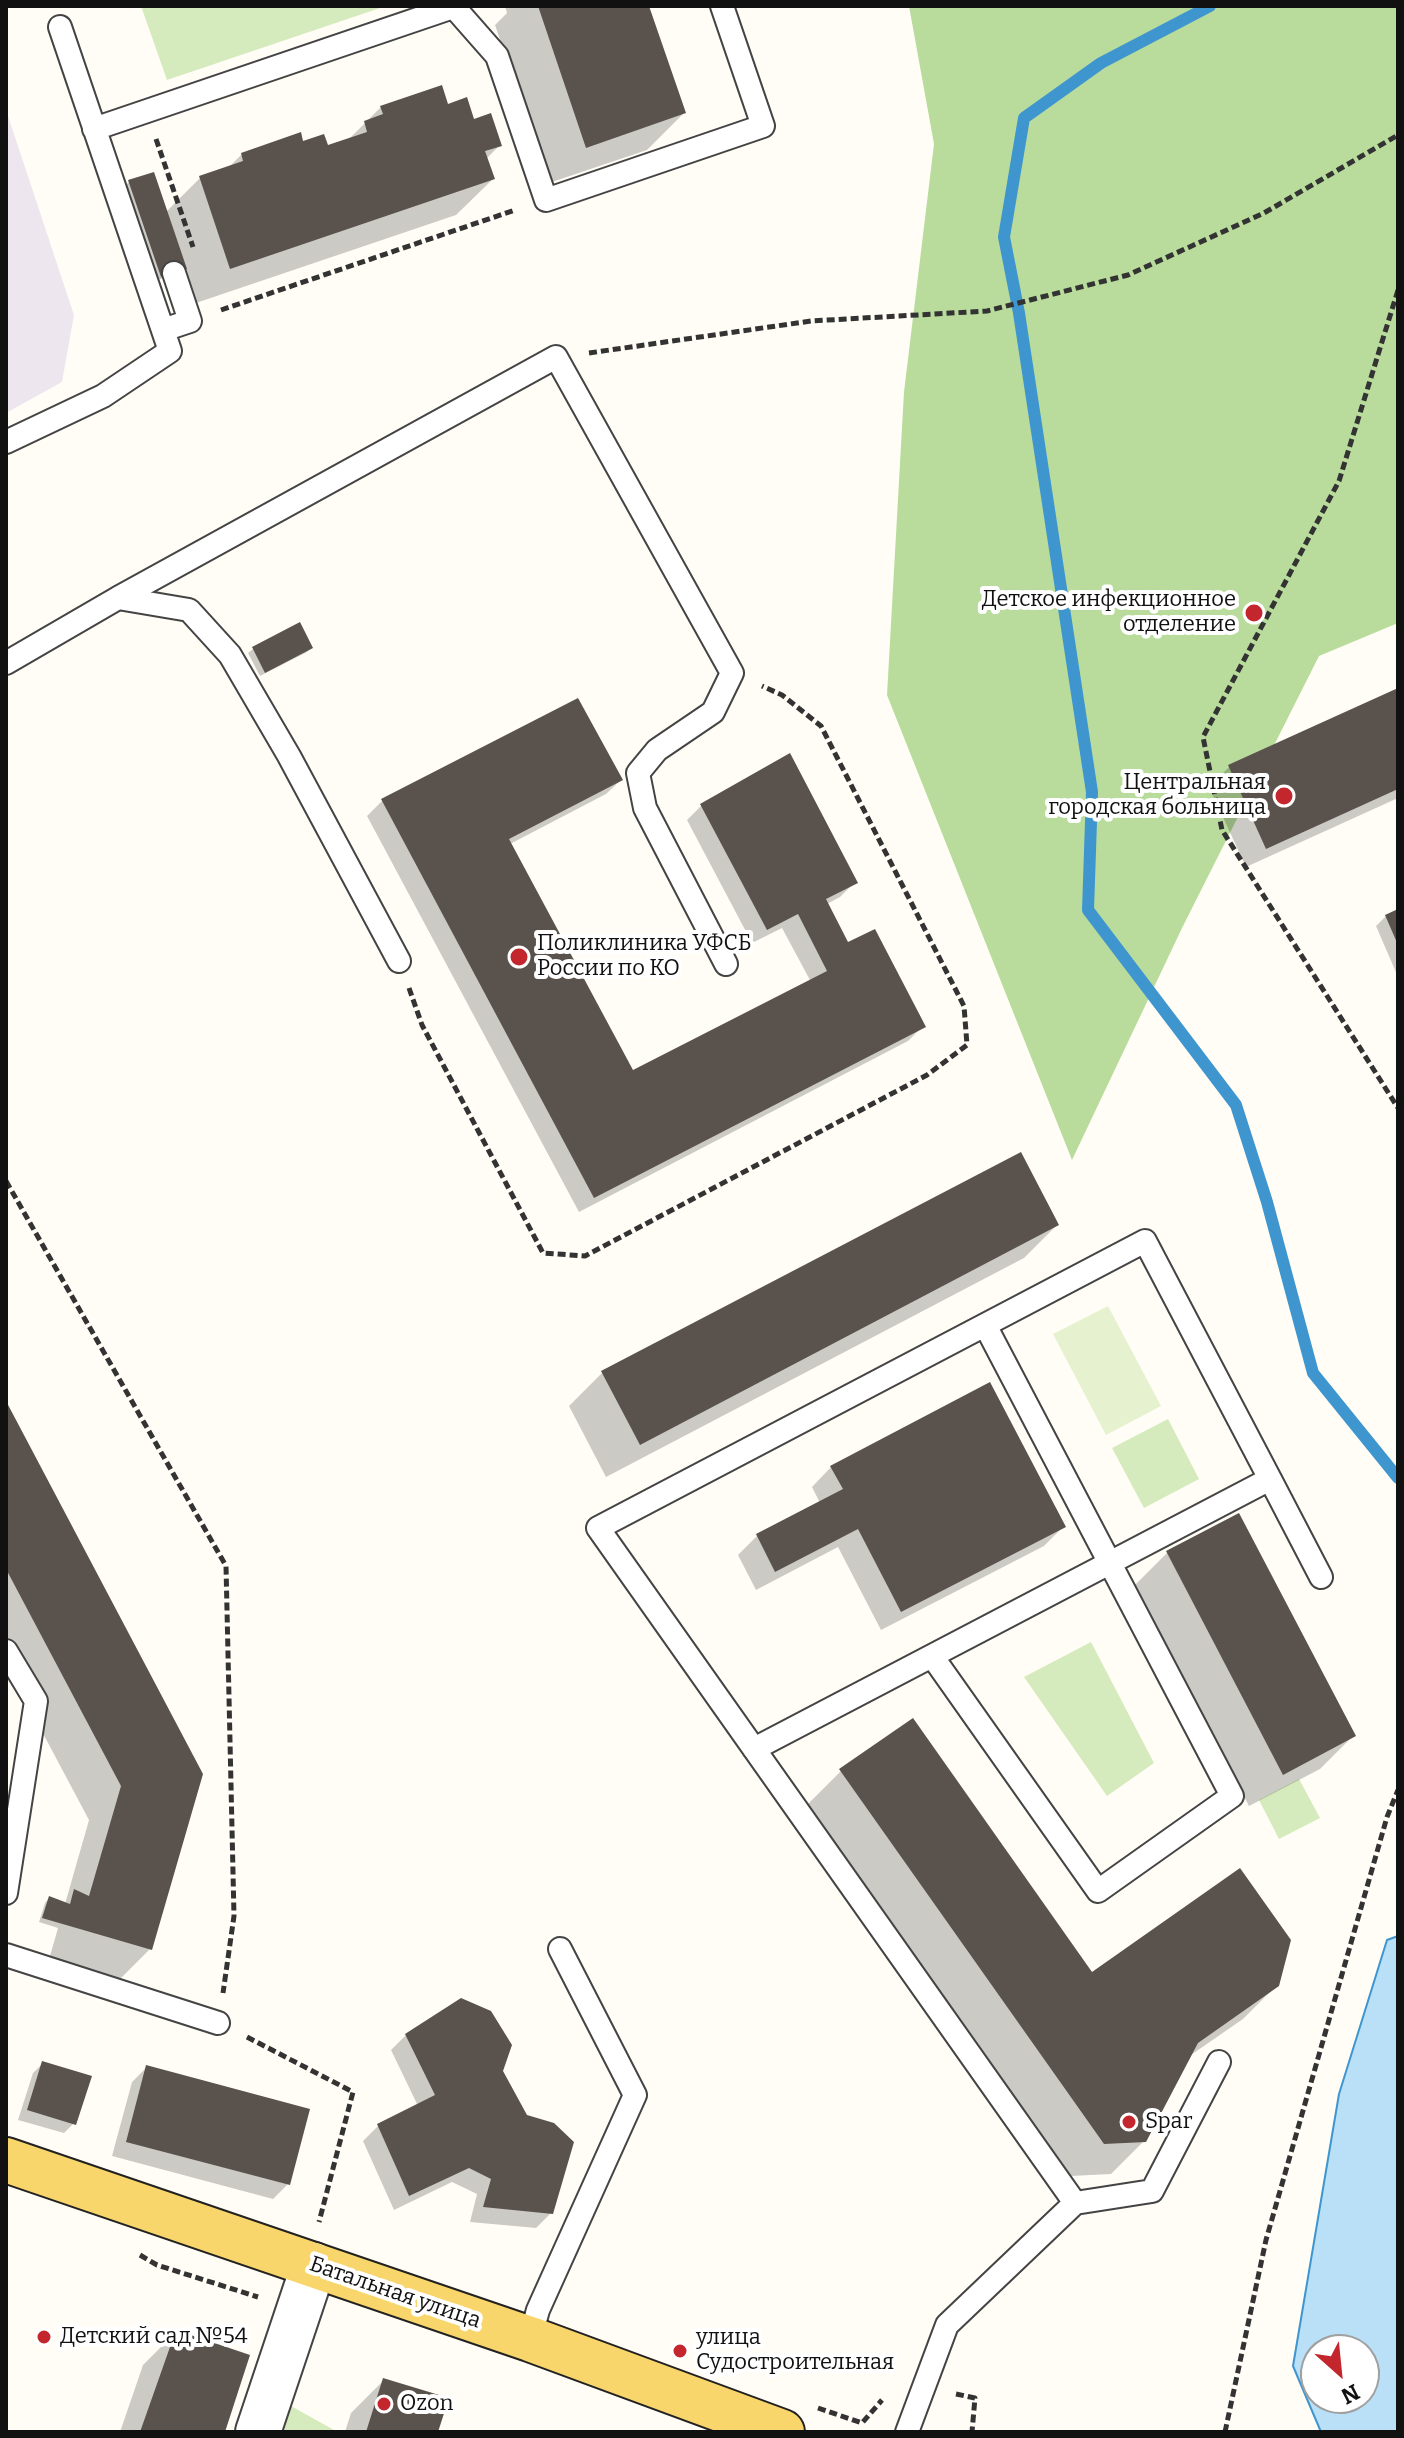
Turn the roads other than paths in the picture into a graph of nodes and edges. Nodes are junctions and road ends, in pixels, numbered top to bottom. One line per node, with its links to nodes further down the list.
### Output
1 (453, 6): 2 (lane); 4 (lane)
2 (722, 6)
3 (60, 27): 4 (lane)
4 (94, 129): 6 (lane)
5 (174, 273): 6 (lane)
6 (163, 330): 7 (lane)
7 (6, 442)
8 (118, 598): 9 (lane); 10 (lane); 11 (lane)
9 (6, 663)
10 (399, 961)
11 (726, 964)
12 (985, 1325): 13 (lane); 14 (lane); 18 (lane)
13 (1270, 1479): 14 (lane); 15 (lane)
14 (1109, 1562): 17 (lane); 17 (lane)
15 (1321, 1577)
16 (6, 1651): 19 (lane)
17 (932, 1656): 18 (lane)
18 (754, 1749): 25 (lane)
19 (6, 1893)
20 (560, 1949): 27 (lane)
21 (6, 1955): 22 (lane)
22 (218, 2023)
23 (1219, 2062): 25 (lane)
24 (6, 2160): 26 (main road, Батальная улица)
25 (1075, 2203): 30 (lane)
26 (315, 2247): 27 (main road, Батальная улица); 28 (street)
27 (530, 2339): 29 (main road, Батальная улица)
28 (258, 2432)
29 (782, 2432)
30 (907, 2432)

